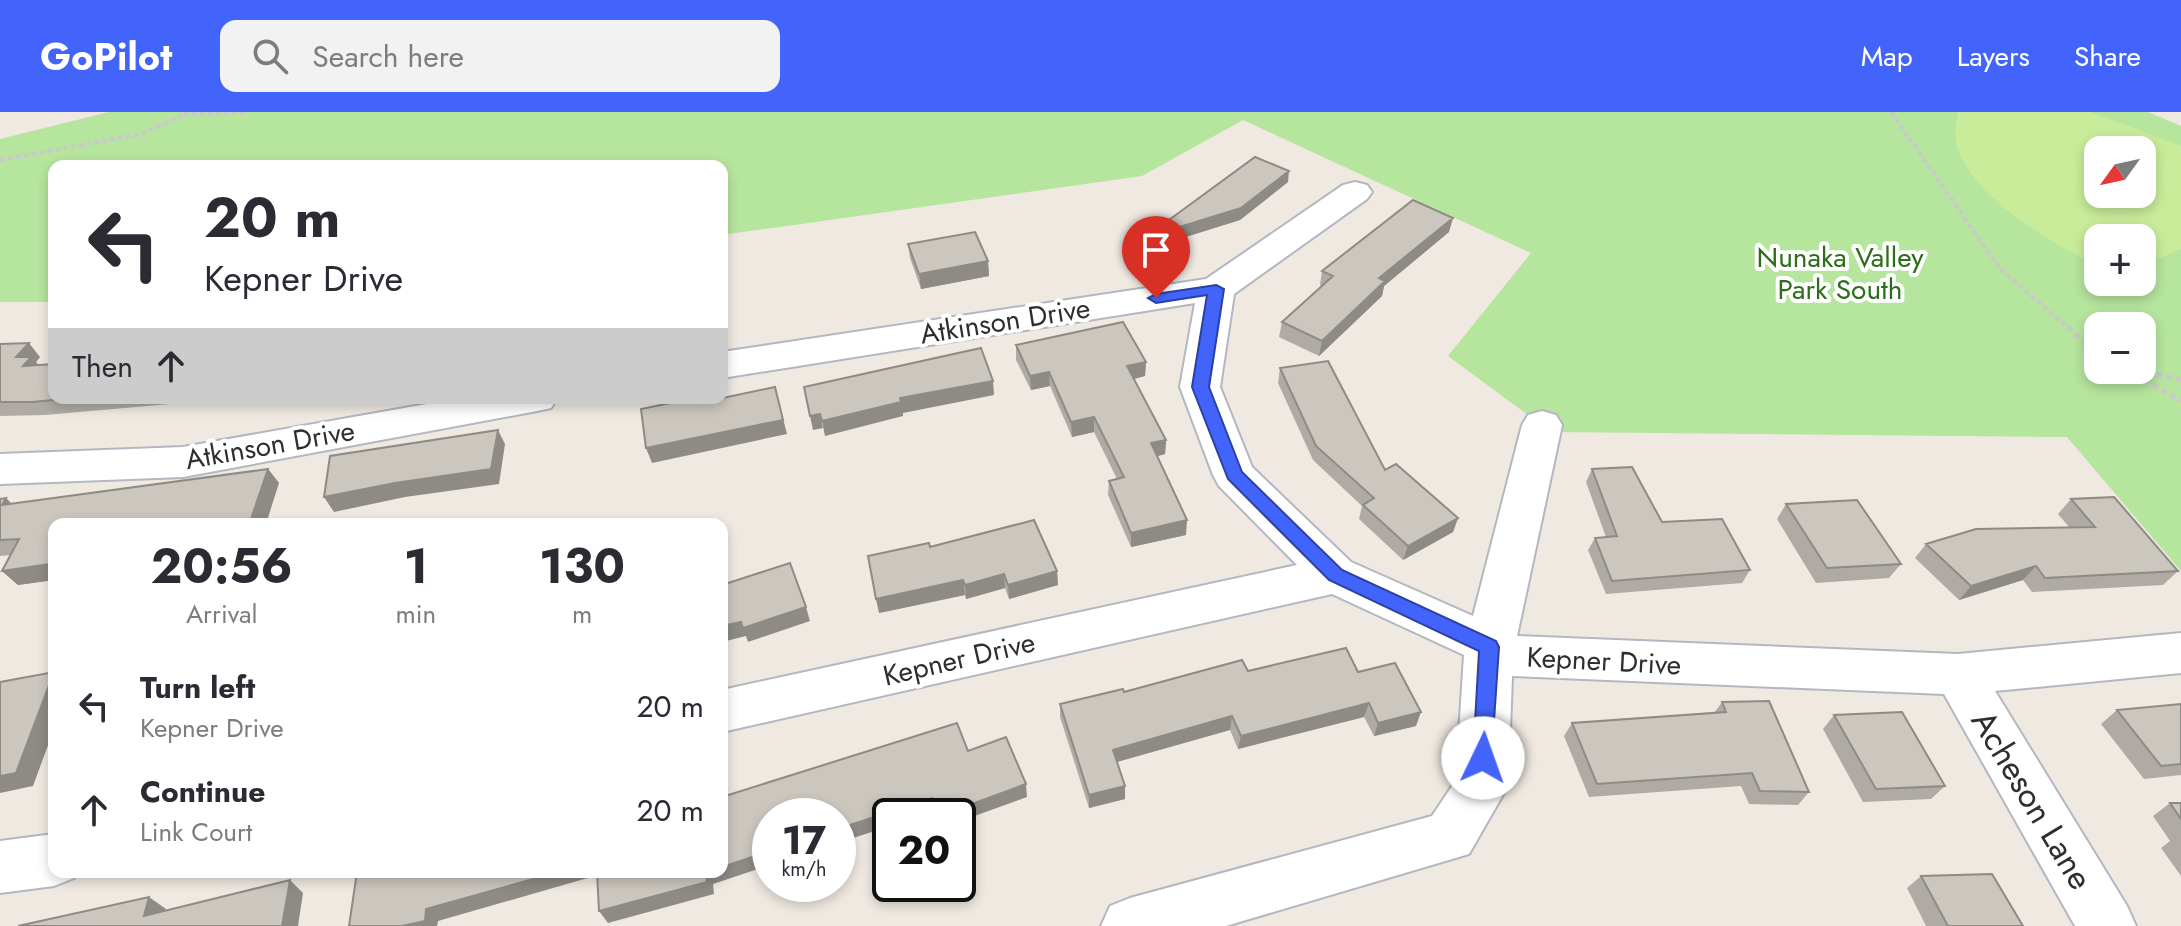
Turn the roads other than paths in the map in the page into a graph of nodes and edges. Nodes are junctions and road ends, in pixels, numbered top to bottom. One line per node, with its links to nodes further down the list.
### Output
1 (1355, 192): 2 (street, Atkinson Drive)
2 (1216, 289): 3 (street, Atkinson Drive); 7 (street)
3 (728, 364)
4 (504, 404): 6 (street, Atkinson Drive)
5 (1542, 425): 8 (street)
6 (0, 469)
7 (1335, 575): 8 (street, Kepner Drive); 11 (street, Kepner Drive)
8 (1489, 647): 10 (street, Kepner Drive); 14 (street)
9 (2181, 653): 10 (street, Kepner Drive)
10 (1958, 674): 15 (street, Acheson Lane)
11 (728, 710)
12 (48, 861): 13 (street)
13 (0, 867)
14 (1130, 926)
15 (2107, 926)

